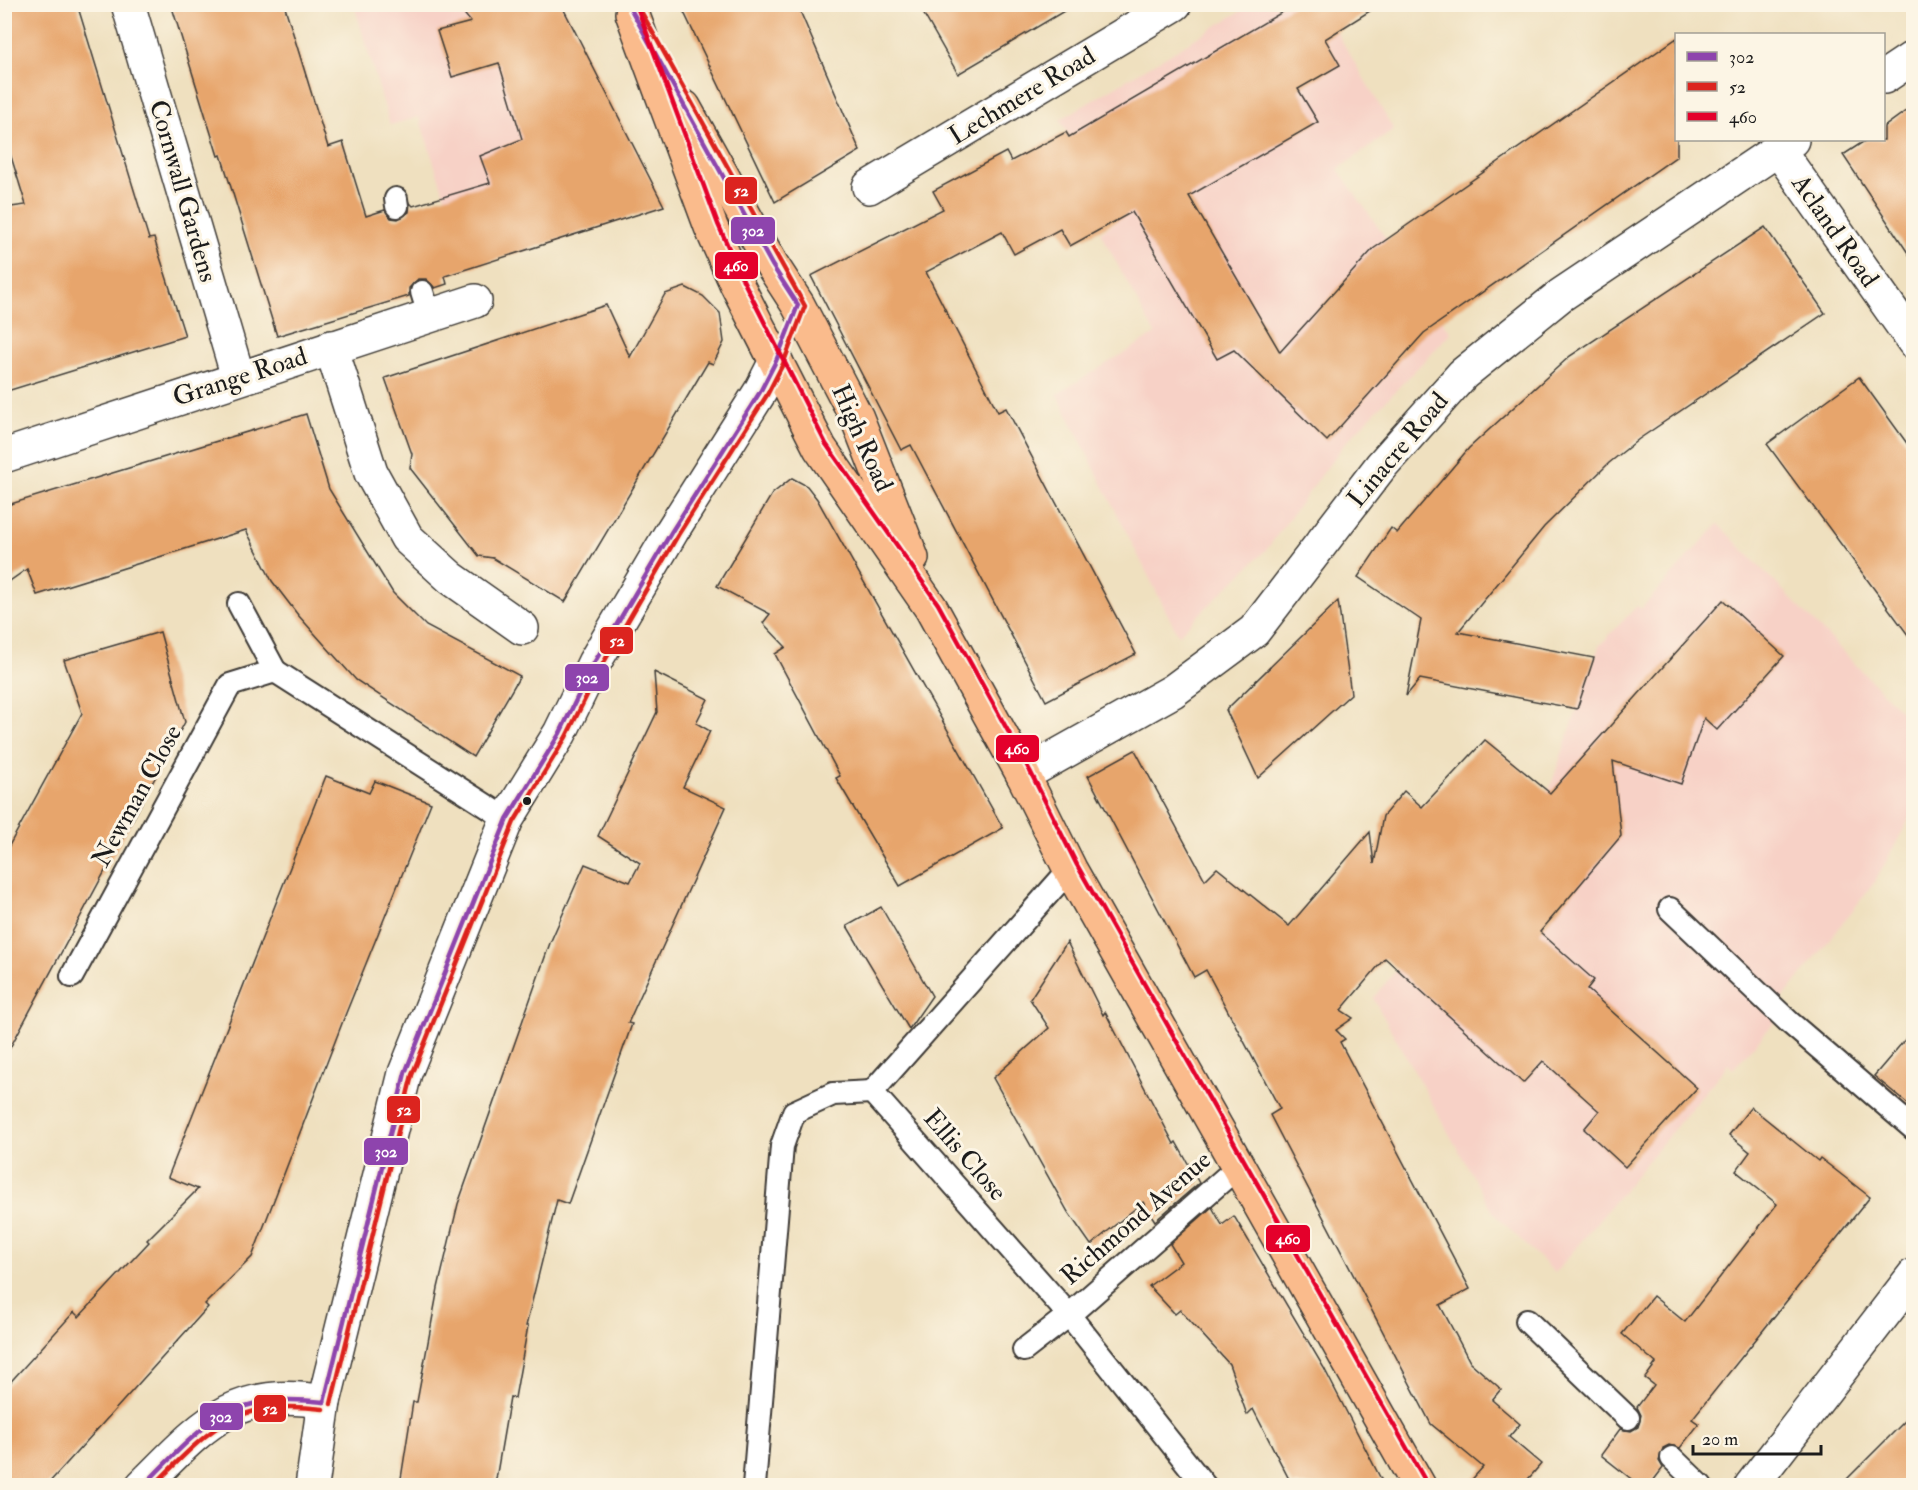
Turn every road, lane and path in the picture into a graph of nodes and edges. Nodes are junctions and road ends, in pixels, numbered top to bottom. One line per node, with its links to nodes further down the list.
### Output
1 (128, 4): 13 (street, Cornwall Gardens)
2 (1175, 4): 7 (street, Lechmere Road)
3 (630, 9): 9 (main road, High Road); 12 (main road, High Road)
4 (1914, 57): 5 (street)
5 (1885, 76)
6 (1785, 144): 10 (street, Acland Road); 19 (street, Linacre Road)
7 (869, 187)
8 (476, 301): 11 (street, Grange Road)
9 (798, 306): 12 (main road); 16 (main road, High Road)
10 (1914, 342)
11 (331, 347): 13 (street, Grange Road); 17 (street)
12 (776, 361): 16 (main road, High Road); 20 (street)
13 (238, 377): 14 (street, Grange Road)
14 (4, 456)
15 (240, 604): 18 (lane)
16 (931, 608): 19 (main road, High Road)
17 (522, 628)
18 (275, 671): 20 (lane); 23 (lane, Newman Close)
19 (1023, 775): 21 (main road, High Road)
20 (507, 819): 31 (street)
21 (1070, 869): 24 (lane); 26 (main road, High Road)
22 (1670, 909): 25 (lane)
23 (72, 976)
24 (872, 1092): 28 (lane, Ellis Close); 36 (lane)
25 (1914, 1129)
26 (1240, 1165): 28 (lane, Richmond Avenue); 38 (main road, High Road)
27 (1914, 1275): 40 (street)
28 (1069, 1315): 30 (lane, Richmond Avenue); 37 (lane, Ellis Close)
29 (1527, 1321): 32 (lane)
30 (1024, 1350)
31 (324, 1402): 34 (street); 35 (street)
32 (1628, 1418)
33 (1671, 1458): 39 (lane)
34 (142, 1485)
35 (312, 1485)
36 (754, 1485)
37 (1205, 1485)
38 (1419, 1485)
39 (1701, 1485)
40 (1751, 1485)

